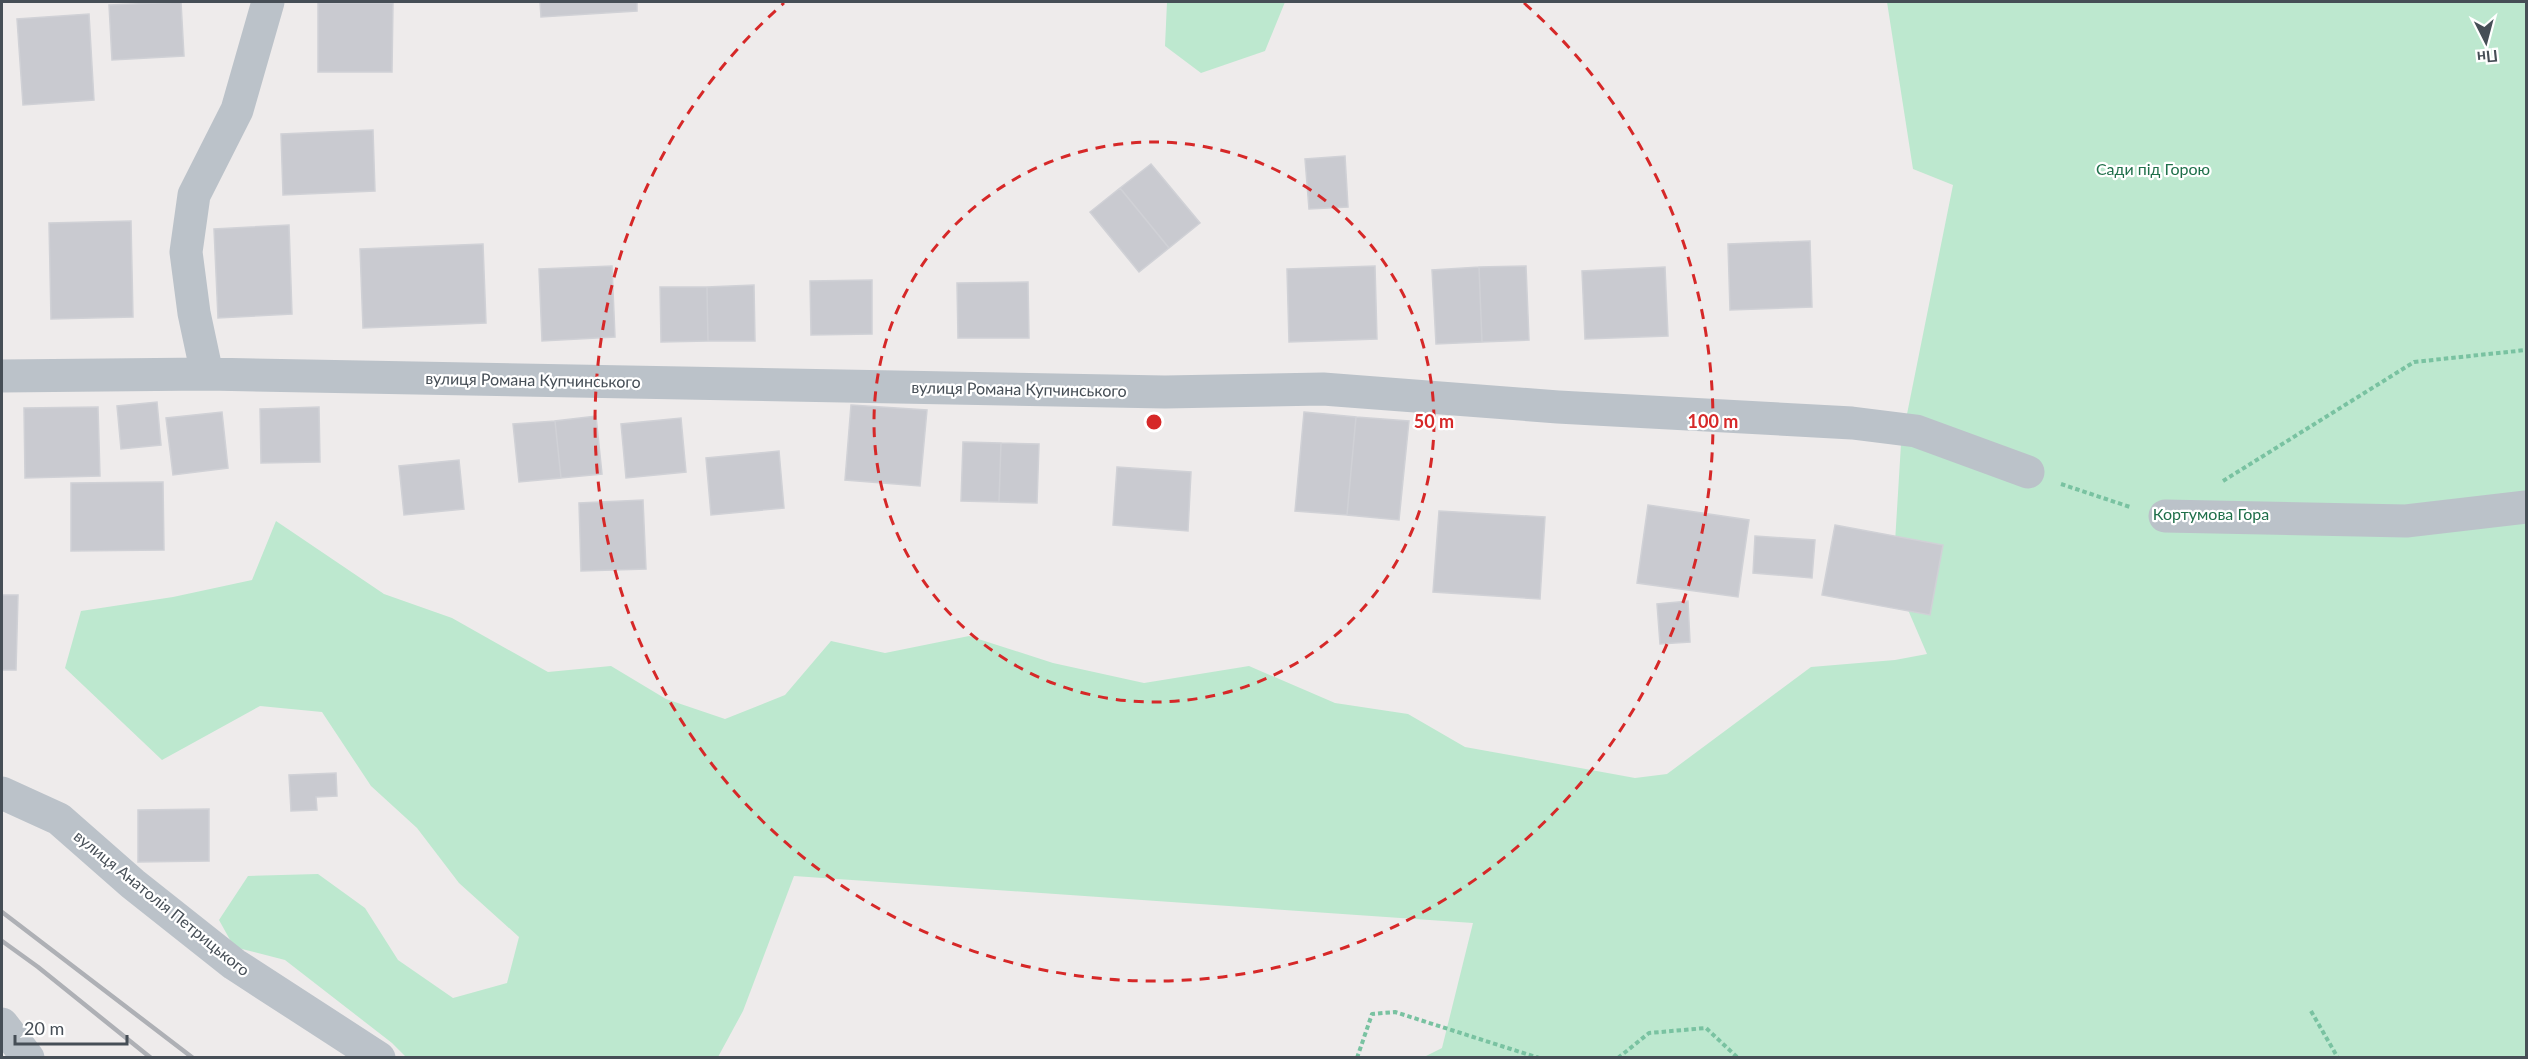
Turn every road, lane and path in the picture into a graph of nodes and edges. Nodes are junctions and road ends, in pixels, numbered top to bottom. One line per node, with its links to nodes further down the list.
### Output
1 (268, 2): 3 (street)
2 (2526, 350): 6 (path)
3 (207, 374): 4 (street, вулиця Романа Купчинського); 5 (street, вулиця Романа Купчинського)
4 (2, 376)
5 (2028, 472): 8 (path)
6 (2215, 485)
7 (2526, 507): 8 (street)
8 (2165, 516)
9 (2, 793): 13 (street, вулиця Анатолія Петрицького)
10 (2311, 1011): 18 (path)
11 (2, 1024): 12 (street)
12 (28, 1058)
13 (379, 1058)
14 (1357, 1058): 15 (path)
15 (1539, 1058)
16 (1618, 1058): 17 (path)
17 (1738, 1058)
18 (2338, 1058)

